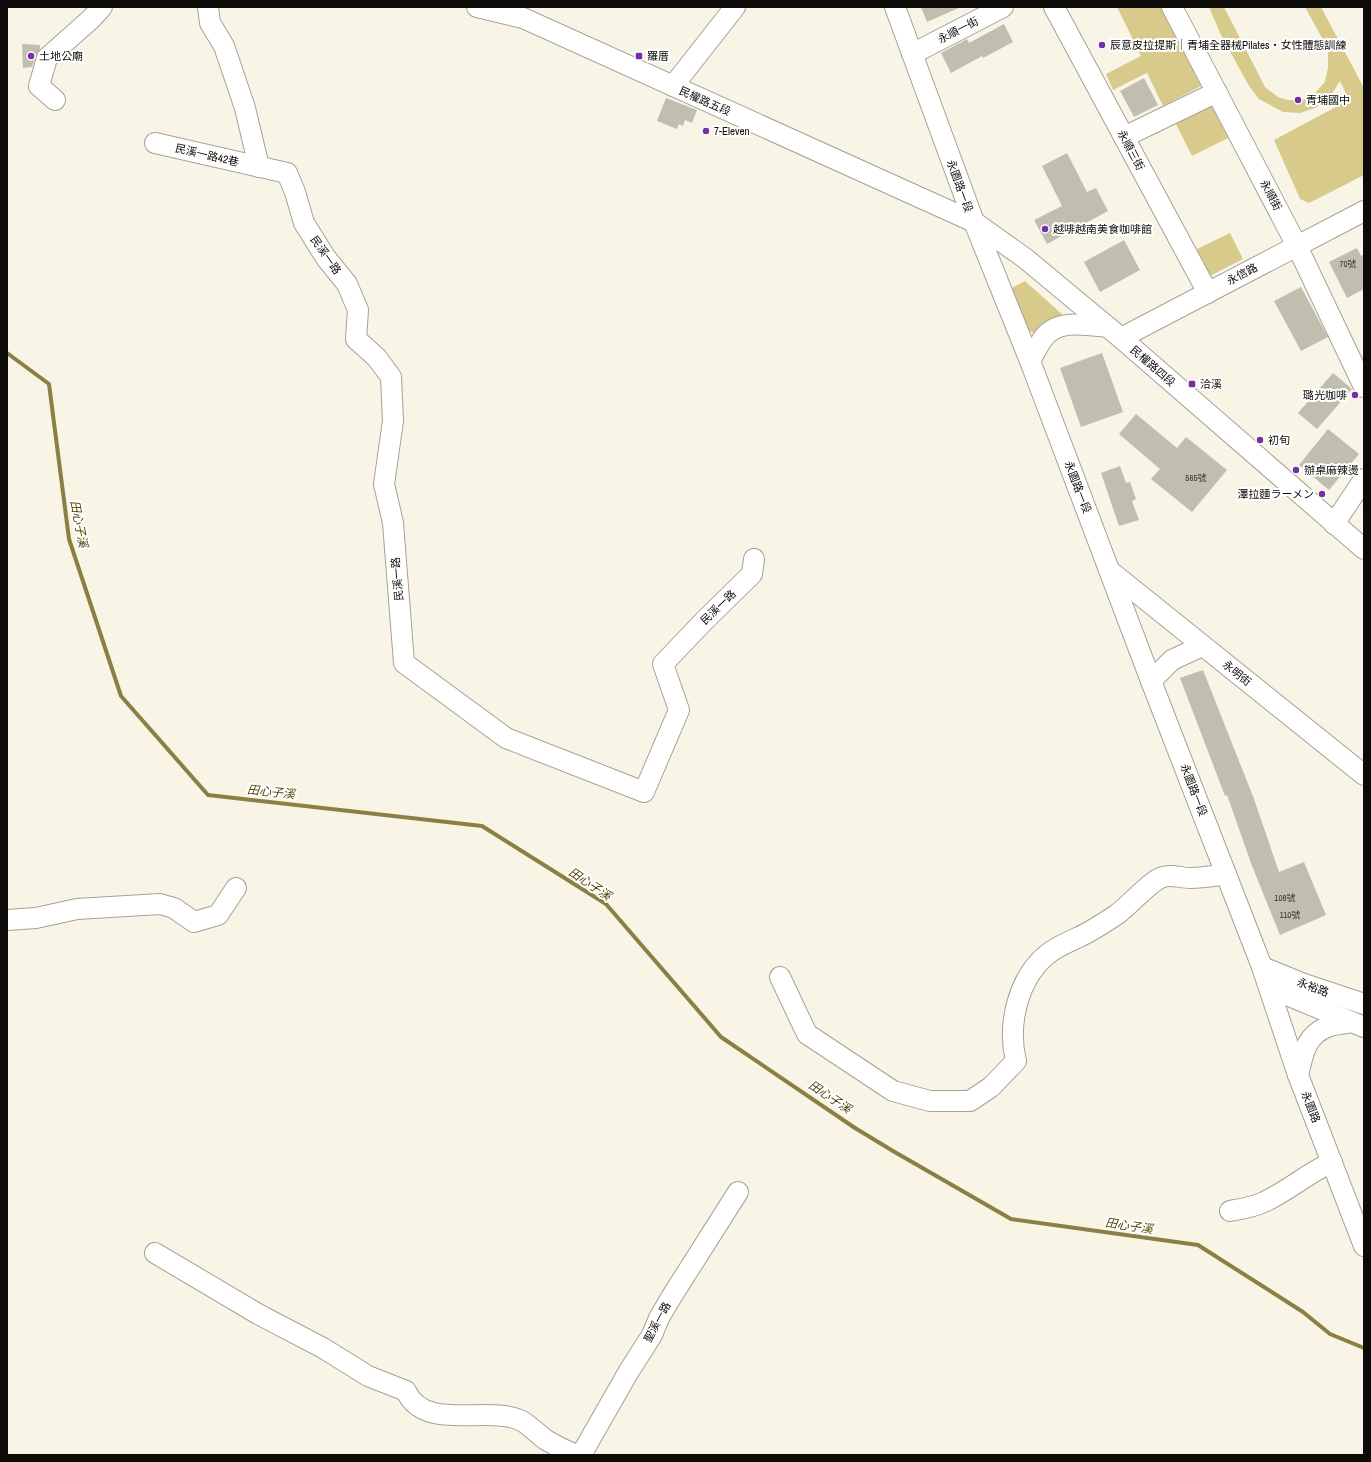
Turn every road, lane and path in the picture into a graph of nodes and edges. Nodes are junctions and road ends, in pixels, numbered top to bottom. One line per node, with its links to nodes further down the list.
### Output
1 (102, 7): 12 (street)
2 (208, 7): 15 (street)
3 (477, 7): 10 (street, 民權路五段)
4 (735, 7): 10 (street)
5 (895, 7): 9 (street, 永園路一段)
6 (1003, 7): 9 (street, 永順一街)
7 (1054, 7): 13 (street, 永順三街)
8 (1172, 7): 11 (street, 永順街)
9 (912, 54): 17 (street, 永園路一段)
10 (673, 86): 17 (street, 民權路五段)
11 (1217, 92): 13 (street); 18 (street, 永順街)
12 (55, 100)
13 (1124, 137): 19 (street, 永順三街)
14 (155, 143): 15 (street, 民溪一路42巷)
15 (259, 167): 26 (street, 民溪一路)
16 (1364, 210): 18 (street, 永信路)
17 (974, 222): 20 (street, 民權路四段); 21 (street, 永園路一段)
18 (1297, 246): 19 (street, 永信路); 22 (street, 永順街)
19 (1208, 292): 20 (street, 永信路)
20 (1115, 333): 21 (street); 24 (street, 民權路四段)
21 (1030, 362): 27 (street, 永園路一段)
22 (1364, 387)
23 (1364, 480): 24 (street)
24 (1334, 524): 25 (street, 民權路四段)
25 (1364, 549)
26 (754, 559)
27 (1110, 572): 28 (street, 永明街); 29 (street, 永園路一段)
28 (1202, 646): 29 (street); 30 (street, 永明街)
29 (1151, 681): 31 (street, 永園路一段)
30 (1364, 775)
31 (1226, 874): 34 (street, 永園路一段); 35 (street)
32 (236, 888): 33 (street)
33 (7, 920)
34 (1262, 967): 36 (street, 永園路); 37 (street, 永裕路)
35 (780, 977)
36 (1270, 988): 38 (street, 永裕路); 39 (street, 永園路)
37 (1364, 1004)
38 (1358, 1024): 39 (street)
39 (1298, 1075): 40 (street, 永園路)
40 (1332, 1162): 42 (street); 43 (street, 永園路)
41 (738, 1192): 46 (street, 聖溪一路)
42 (1230, 1211)
43 (1364, 1246)
44 (155, 1253): 45 (street)
45 (576, 1455)
46 (581, 1455)

